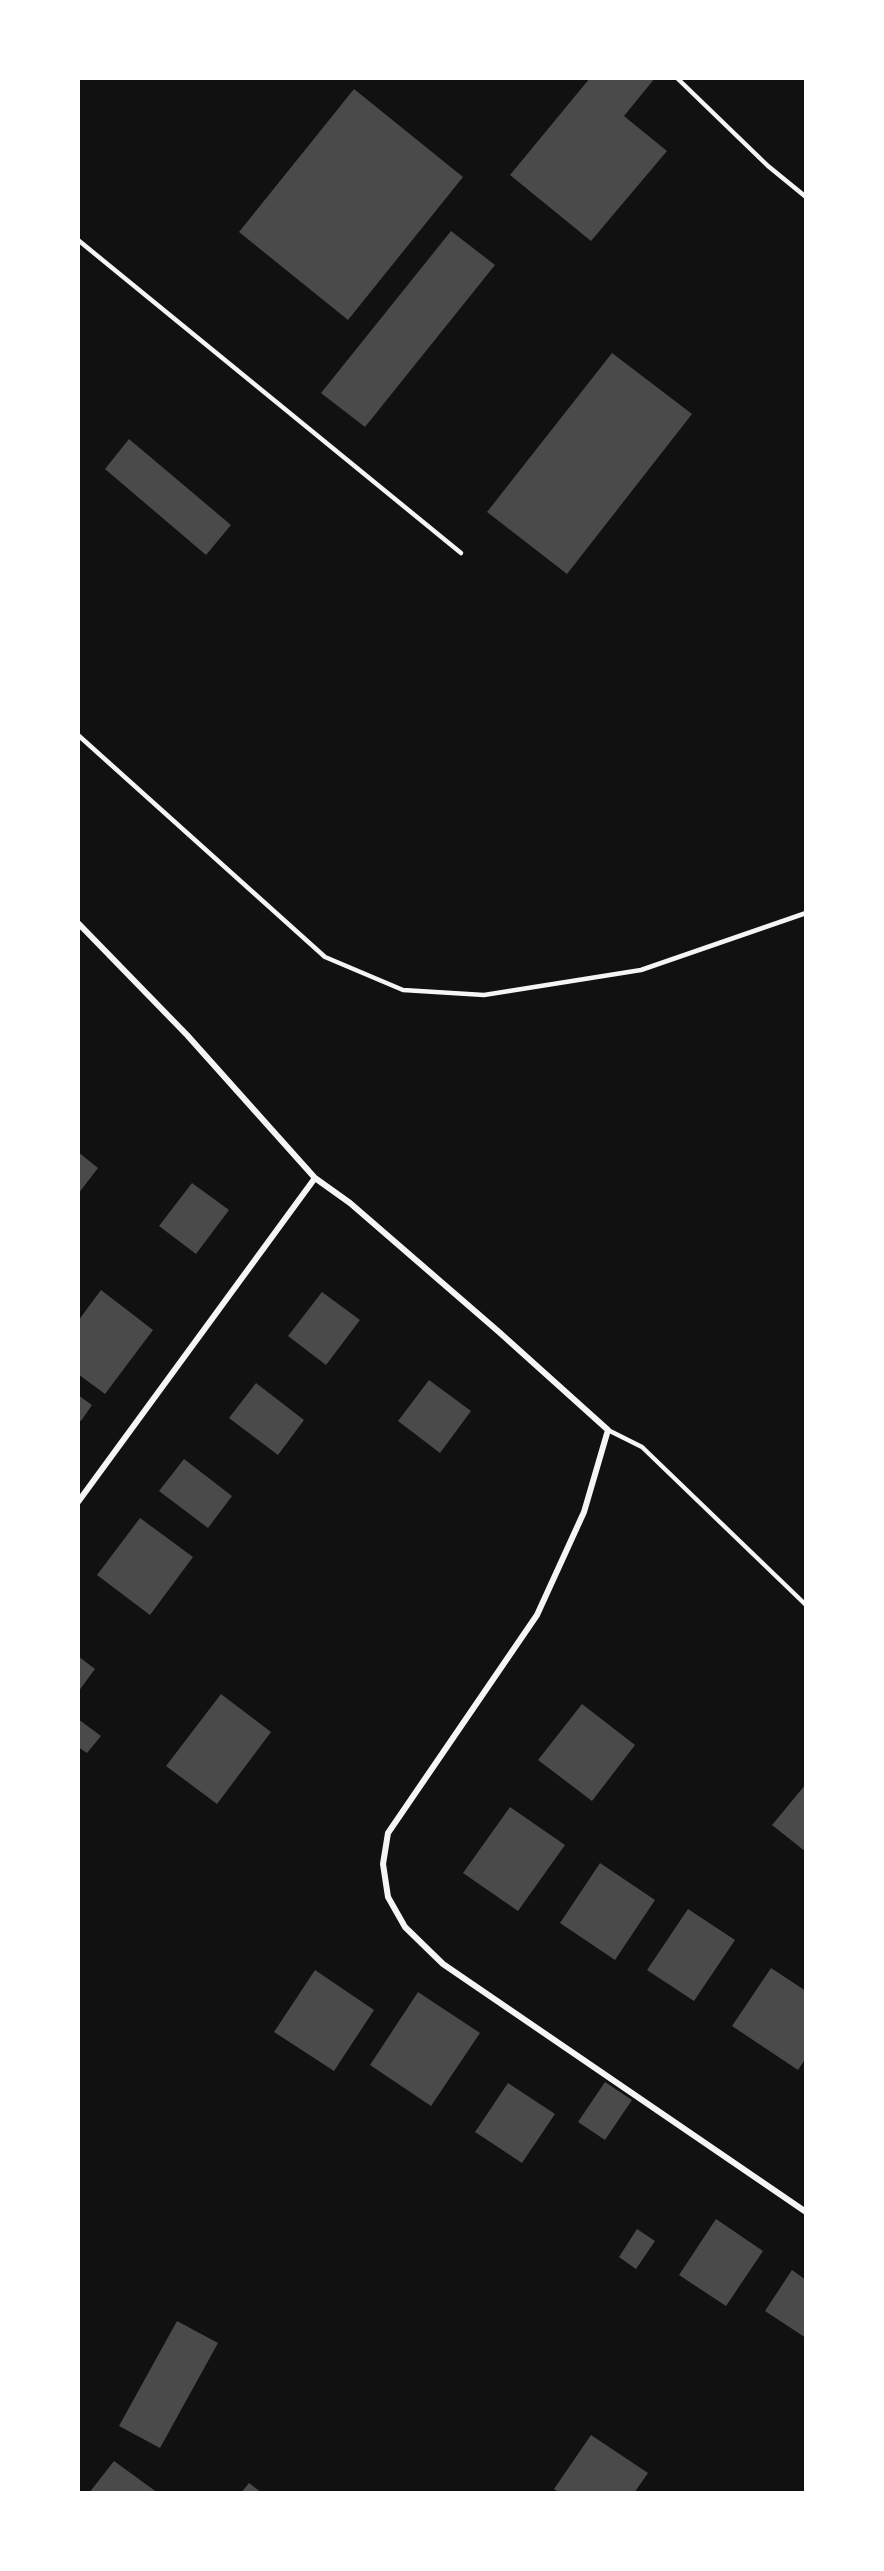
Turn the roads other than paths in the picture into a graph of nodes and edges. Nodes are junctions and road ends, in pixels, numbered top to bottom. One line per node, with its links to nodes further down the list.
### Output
1 (677, 78): 2 (lane)
2 (806, 197)
3 (78, 240): 4 (lane)
4 (461, 553)
5 (78, 735): 6 (lane)
6 (806, 913)
7 (78, 922): 8 (street)
8 (315, 1178): 9 (street); 10 (street)
9 (608, 1430): 11 (lane); 12 (street)
10 (78, 1502)
11 (806, 1605)
12 (806, 2212)

